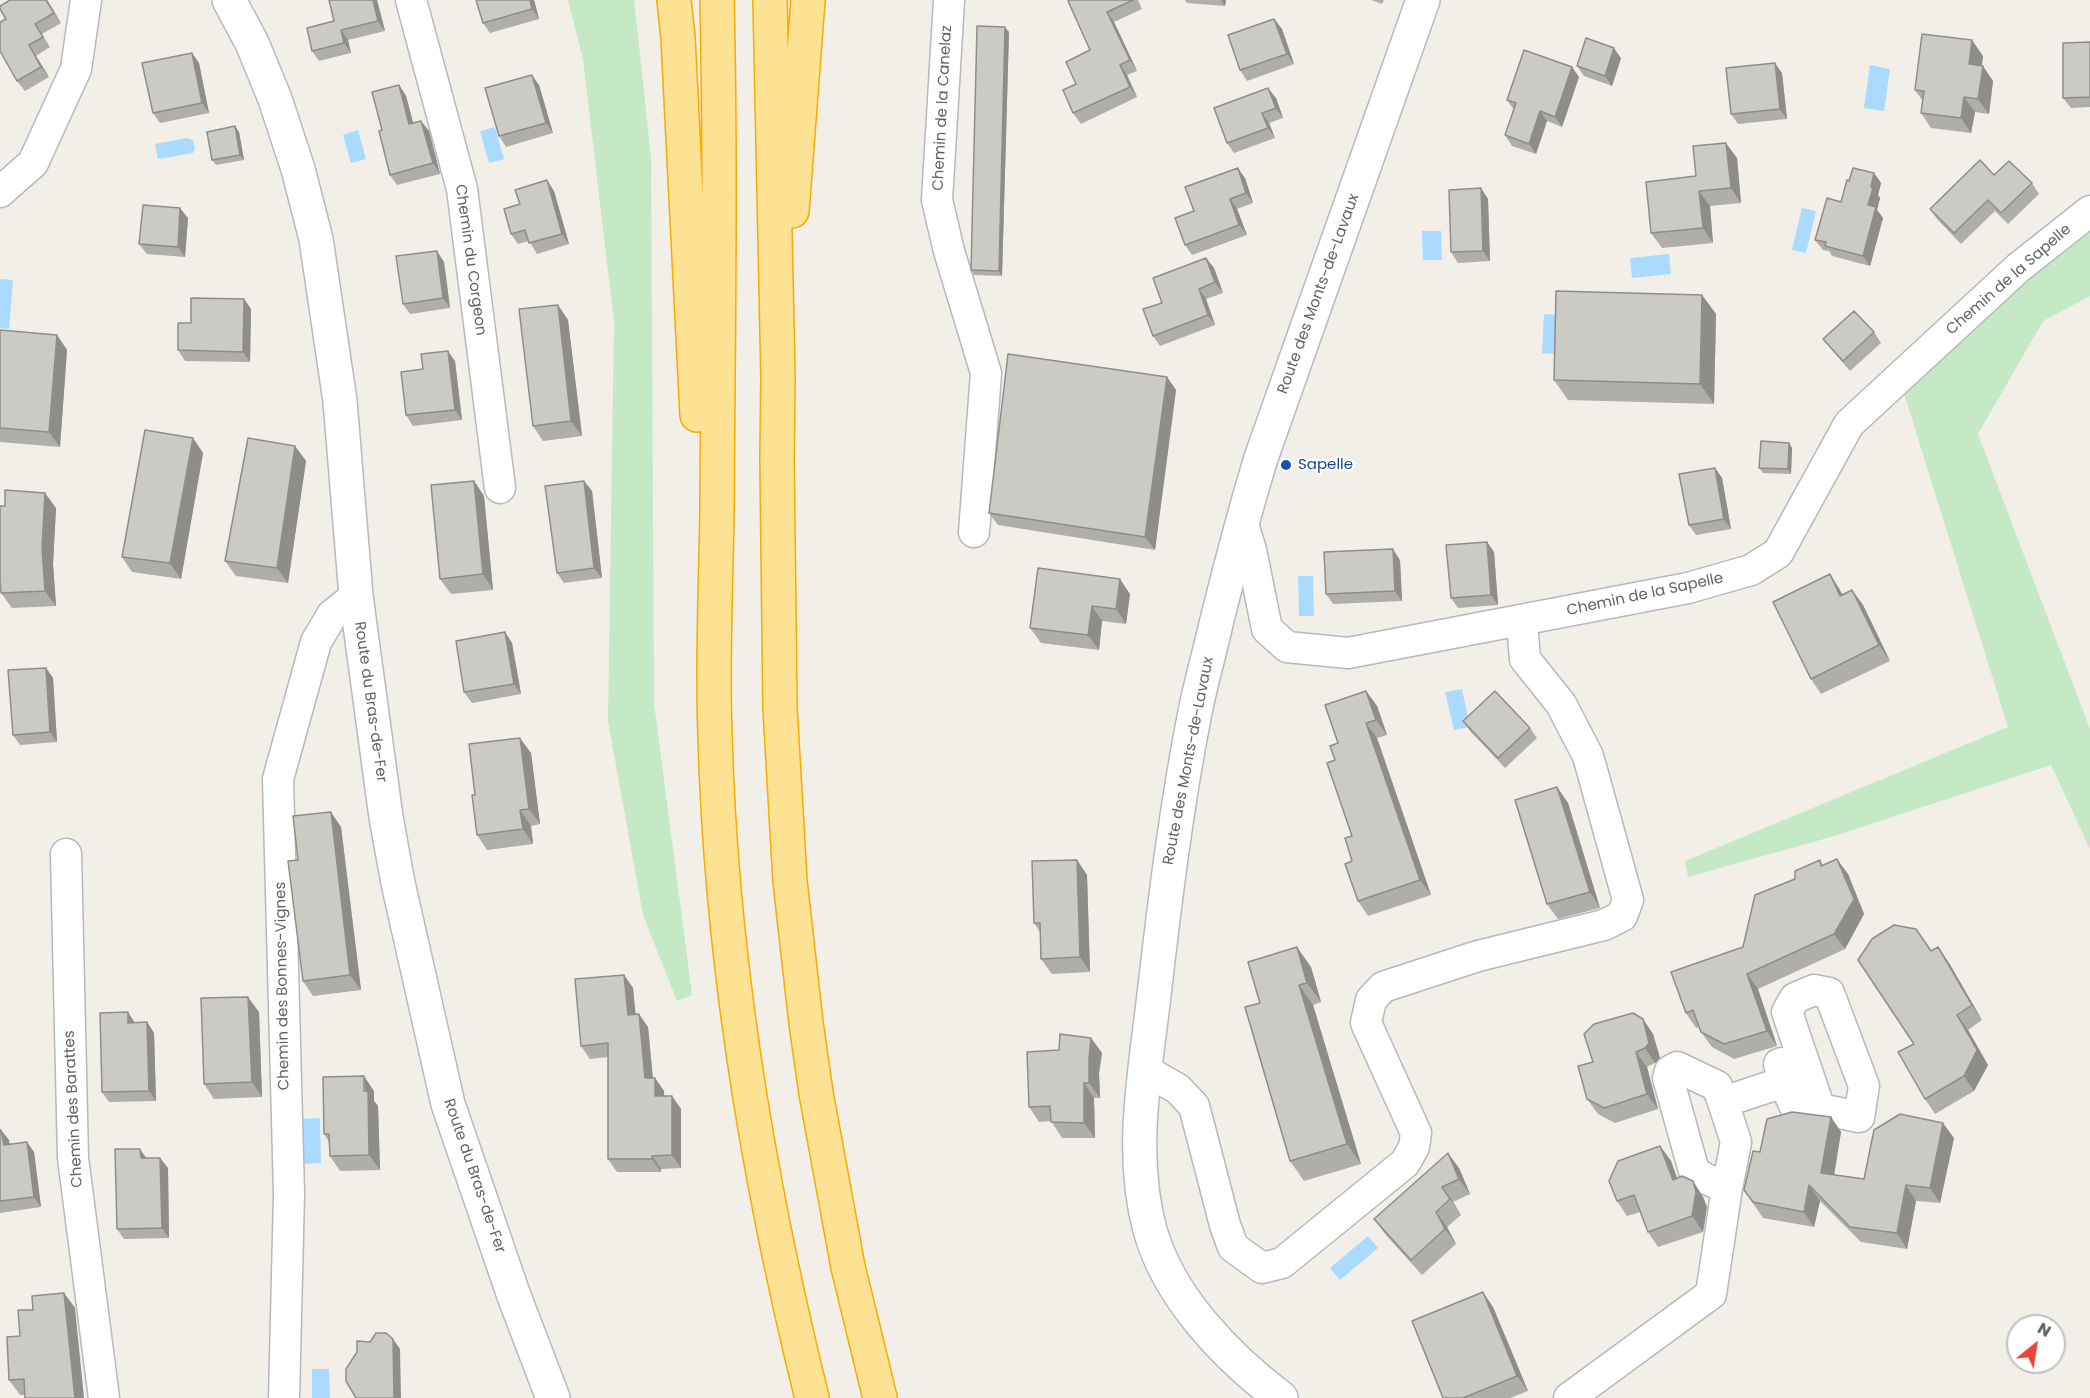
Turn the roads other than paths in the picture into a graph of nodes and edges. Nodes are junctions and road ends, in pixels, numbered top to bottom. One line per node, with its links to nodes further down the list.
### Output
1 (86, 0): 10 (street)
2 (229, 0): 16 (street, Route du Bras-de-Fer)
3 (411, 0): 13 (street, Chemin du Corgeon)
4 (675, 0): 18 (highway)
5 (717, 0): 18 (highway)
6 (770, 0): 12 (highway)
7 (808, 0): 12 (highway)
8 (949, 0): 15 (street, Chemin de la Canelaz)
9 (1423, 0): 14 (street, Route des Monts-de-Lavaux)
10 (0, 192)
11 (2090, 211): 17 (street, Chemin de la Sapelle)
12 (778, 377): 30 (highway)
13 (500, 488)
14 (1242, 521): 17 (street, Chemin de la Sapelle); 21 (street, Route des Monts-de-Lavaux)
15 (974, 532)
16 (356, 596): 27 (street, Chemin des Bonnes-Vignes); 28 (street, Route du Bras-de-Fer)
17 (1522, 621): 21 (street)
18 (715, 733): 29 (highway)
19 (66, 854): 26 (street, Chemin des Barattes)
20 (1802, 1056): 22 (street); 24 (street); 24 (street)
21 (1145, 1070): 31 (street, Route des Monts-de-Lavaux)
22 (1784, 1082): 23 (street); 24 (street)
23 (1723, 1102): 25 (street); 25 (street)
24 (1821, 1109)
25 (1727, 1188): 32 (street)
26 (104, 1398)
27 (284, 1398)
28 (553, 1398)
29 (812, 1398)
30 (880, 1398)
31 (1281, 1398)
32 (1569, 1398)

